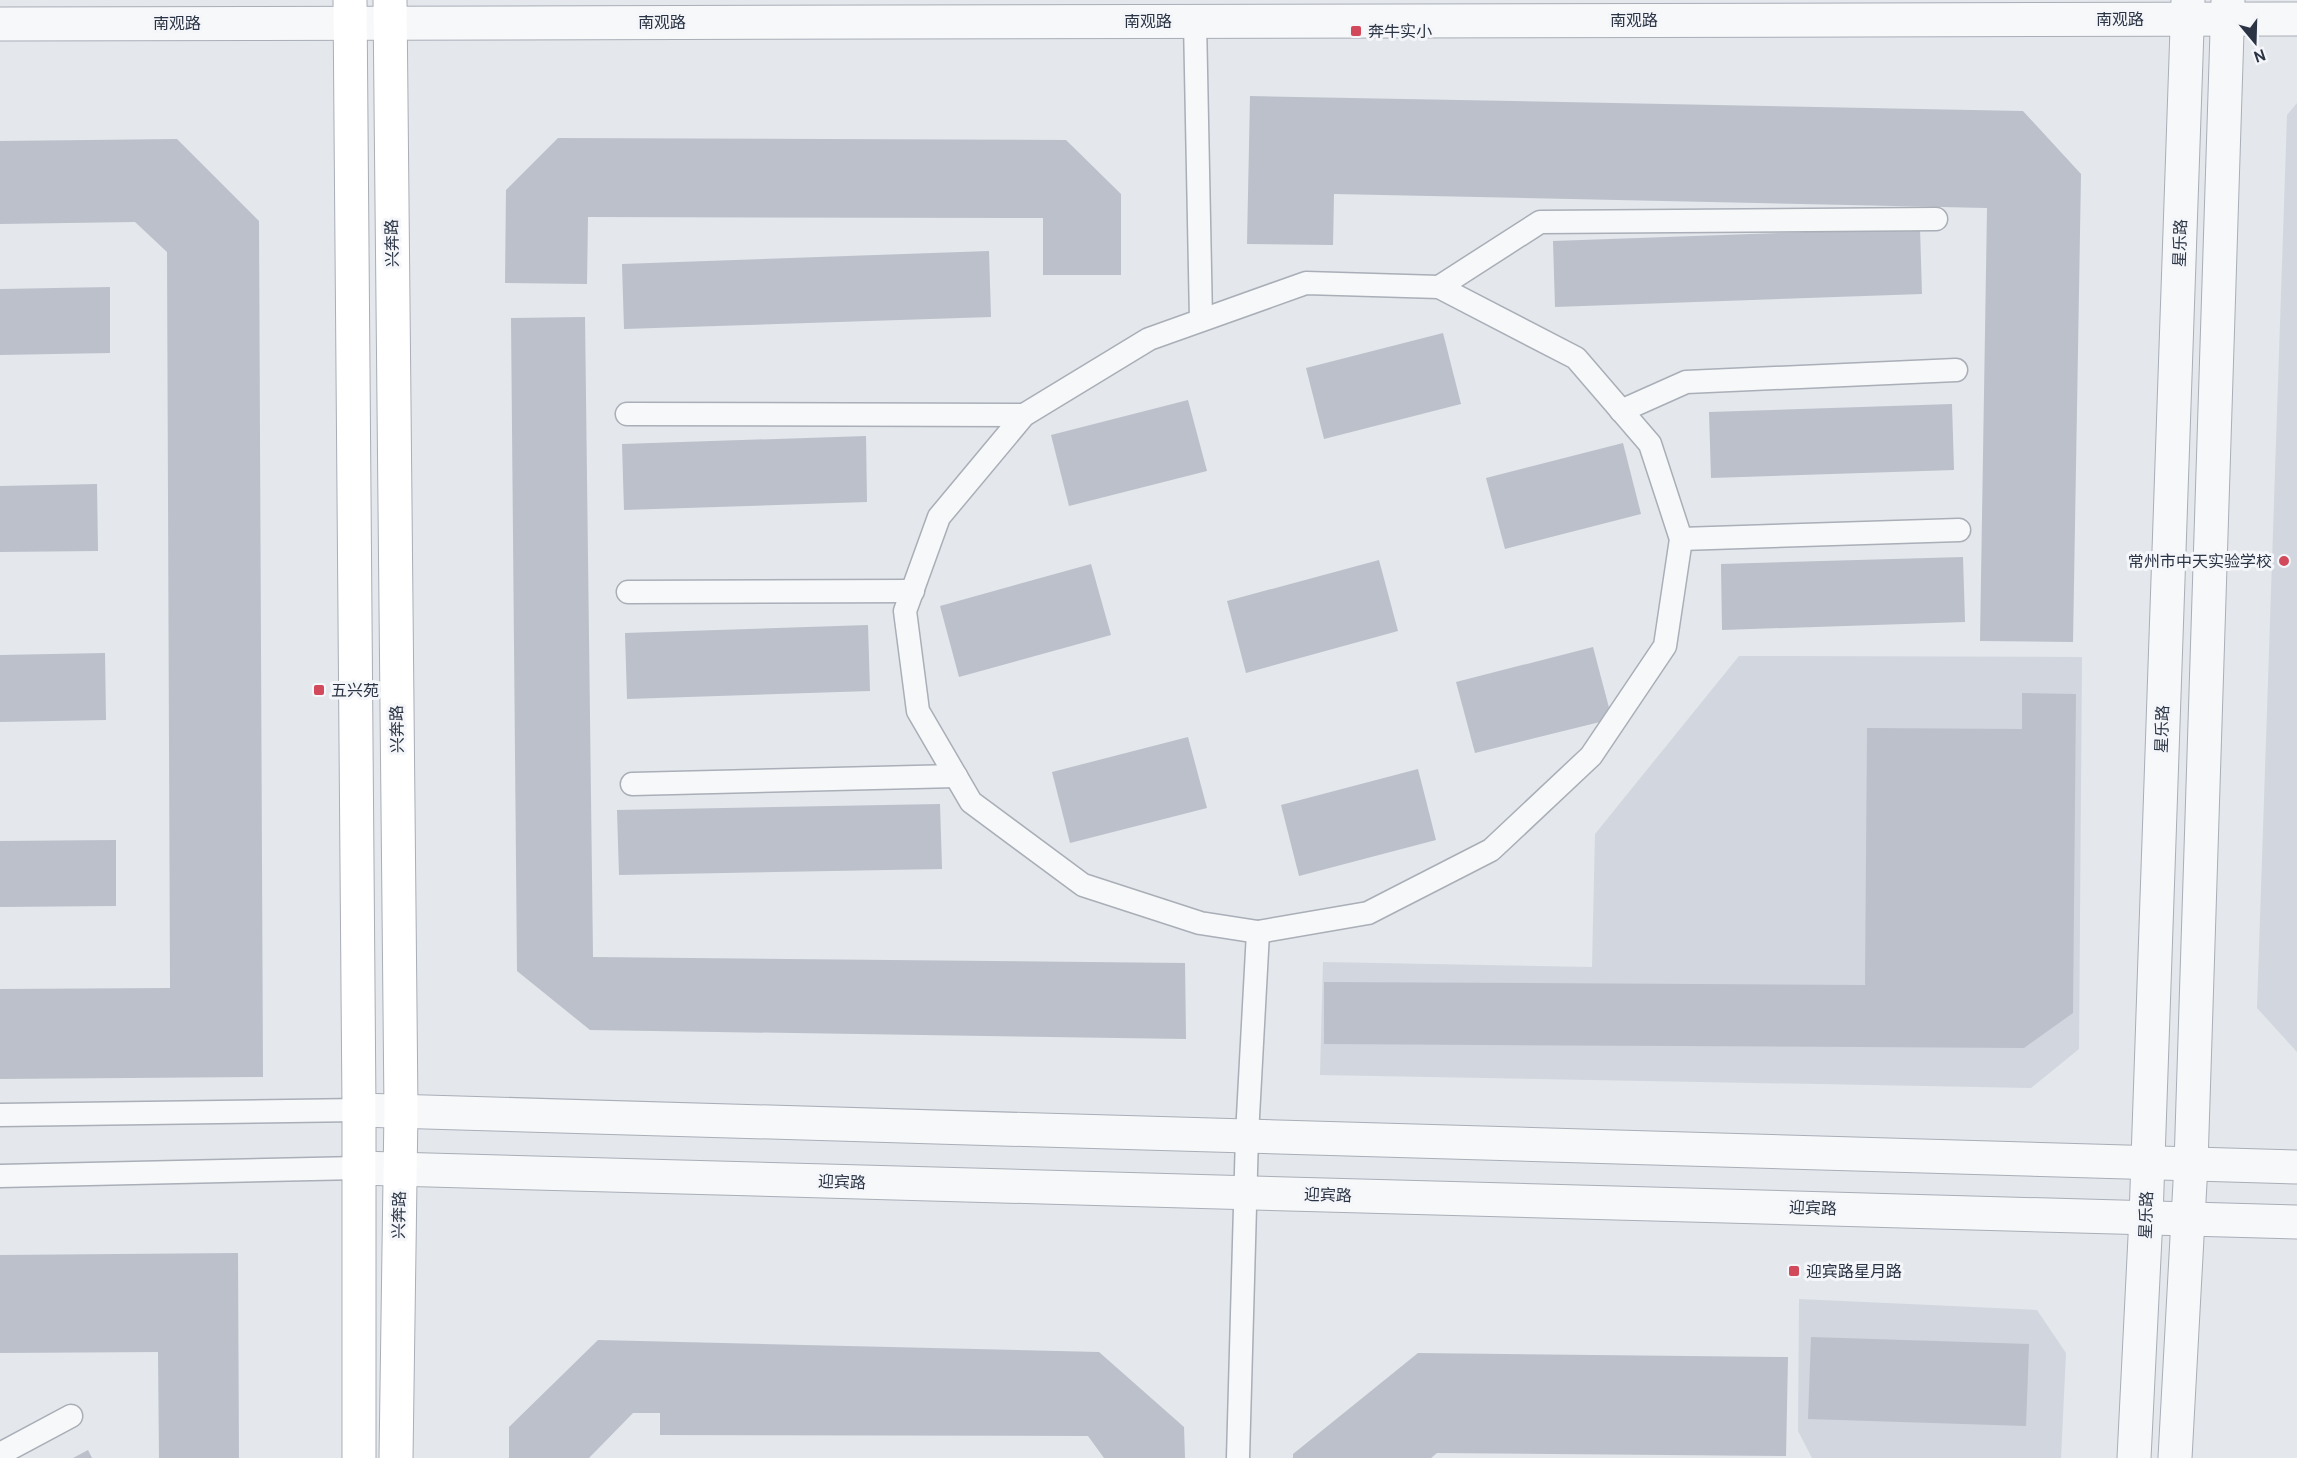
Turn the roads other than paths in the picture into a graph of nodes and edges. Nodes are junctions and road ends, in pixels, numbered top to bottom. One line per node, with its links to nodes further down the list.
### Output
1 (2188, 9): 2 (street, 南观路); 6 (street, 南观路); 26 (street, 星乐路)
2 (2228, 10): 5 (street, 南观路); 27 (street)
3 (350, 11): 4 (street, 南观路); 7 (street, 南观路); 22 (main road)
4 (390, 11): 6 (street, 南观路); 23 (main road, 兴奔路)
5 (2297, 19)
6 (1195, 21): 10 (lane)
7 (0, 24)
8 (1936, 219): 9 (lane)
9 (1439, 287): 10 (lane); 12 (lane)
10 (1201, 320): 14 (lane)
11 (1956, 369): 12 (lane)
12 (1621, 411): 16 (lane)
13 (627, 414): 14 (lane)
14 (1024, 415): 17 (lane)
15 (1959, 530): 16 (lane)
16 (1680, 539): 21 (lane)
17 (913, 591): 18 (lane); 19 (lane)
18 (628, 592)
19 (956, 776): 20 (lane); 21 (lane)
20 (632, 784)
21 (1258, 932): 25 (lane)
22 (359, 1110): 23 (street); 24 (lane); 29 (main road)
23 (400, 1110): 25 (street); 30 (main road, 兴奔路)
24 (0, 1115)
25 (1247, 1135): 26 (street); 32 (lane)
26 (2147, 1163): 27 (street); 33 (street, 星乐路)
27 (2191, 1164): 28 (street); 34 (street)
28 (2297, 1167)
29 (358, 1168): 30 (street, 迎宾路); 31 (lane); 38 (main road)
30 (399, 1170): 32 (street, 迎宾路); 39 (main road, 兴奔路)
31 (0, 1176)
32 (1245, 1193): 33 (street, 迎宾路); 40 (lane)
33 (2146, 1217): 34 (street, 迎宾路); 41 (street, 星乐路)
34 (2188, 1218): 35 (street, 迎宾路); 42 (street)
35 (2297, 1222)
36 (71, 1416): 37 (lane)
37 (0, 1454)
38 (359, 1458)
39 (396, 1458)
40 (1238, 1458)
41 (2134, 1458)
42 (2175, 1458)

